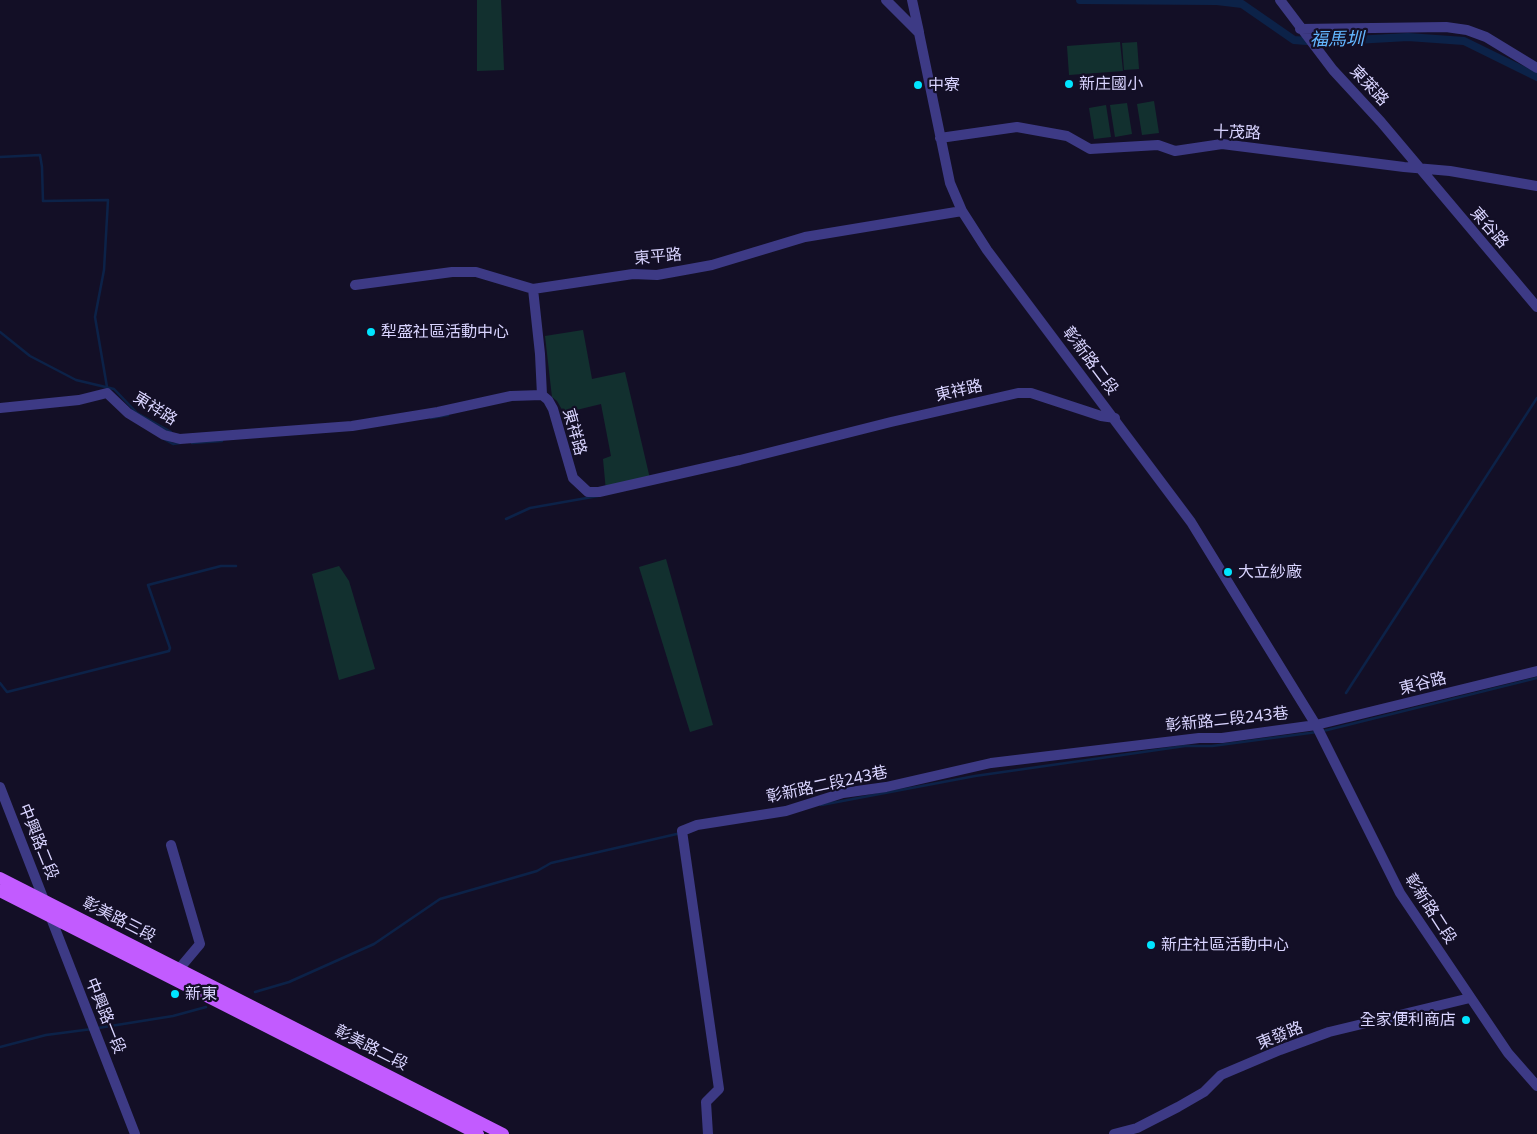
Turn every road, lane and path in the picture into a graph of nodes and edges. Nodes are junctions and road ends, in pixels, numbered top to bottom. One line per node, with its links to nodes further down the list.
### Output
1 (886, 0): 5 (street)
2 (912, 0): 5 (street, 彰新路二段)
3 (1280, 0): 4 (street, 東萊路)
4 (1300, 29): 6 (street); 8 (street, 東萊路)
5 (919, 33): 7 (street, 彰新路二段)
6 (1537, 68)
7 (940, 138): 8 (street, 十茂路); 10 (street, 彰新路二段)
8 (1418, 168): 9 (street, 十茂路); 13 (street, 東谷路)
9 (1537, 186)
10 (962, 211): 12 (street, 東平路); 16 (street, 彰新路二段)
11 (355, 284): 12 (street, 東平路)
12 (533, 289): 14 (street)
13 (1537, 306)
14 (542, 395): 15 (street, 東祥路); 16 (street, 東祥路)
15 (0, 408)
16 (1115, 418): 18 (street, 彰新路二段)
17 (1537, 671): 18 (street, 東谷路)
18 (1318, 730): 26 (street, 彰新路二段); 32 (street, 彰新路二段243巷)
19 (0, 787): 23 (street, 中興路二段)
20 (171, 845): 24 (street)
21 (0, 878): 23 (main road, 彰美路三段)
22 (0, 891): 23 (main road, 彰美路三段)
23 (47, 909): 24 (main road, 彰美路三段); 25 (main road, 彰美路三段); 29 (street, 中興路一段)
24 (180, 969): 25 (main road, 彰美路三段)
25 (220, 996): 28 (main road, 彰美路二段)
26 (1470, 998): 27 (street, 彰新路二段); 33 (street, 東發路)
27 (1537, 1086)
28 (425, 1100): 30 (main road, 彰美路二段); 31 (main road, 彰美路二段)
29 (135, 1134)
30 (478, 1134)
31 (503, 1134)
32 (708, 1134)
33 (1114, 1134)

